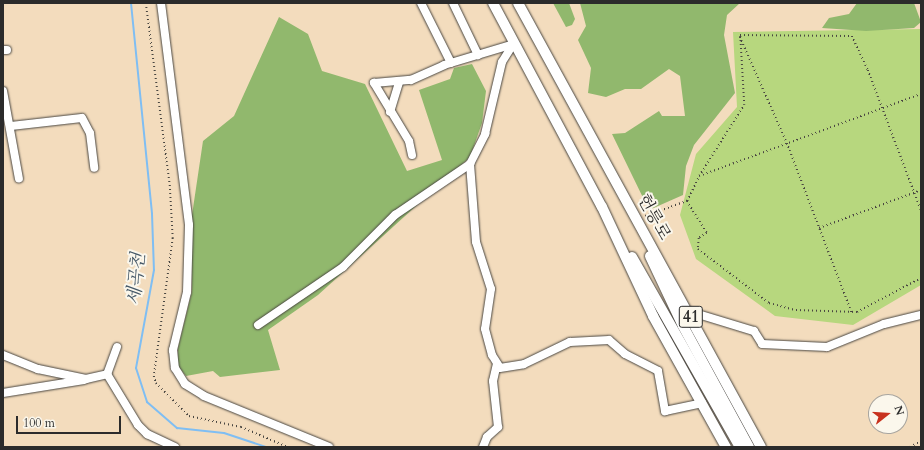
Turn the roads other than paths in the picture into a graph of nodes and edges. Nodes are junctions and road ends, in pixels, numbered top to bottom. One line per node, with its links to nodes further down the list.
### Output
1 (161, 3): 30 (street)
2 (421, 3): 8 (street)
3 (453, 3): 7 (street)
4 (493, 3): 6 (main road, 41)
5 (518, 3): 17 (main road, 헌릉로 / 41)
6 (514, 43): 7 (street); 14 (street); 18 (main road, 41)
7 (478, 55): 8 (street)
8 (451, 63): 9 (street)
9 (399, 82): 11 (street); 11 (street)
10 (3, 91): 12 (street)
11 (390, 112): 13 (street)
12 (11, 126): 15 (street); 16 (street)
13 (412, 155)
14 (470, 164): 21 (street); 24 (street)
15 (94, 168)
16 (19, 179)
17 (620, 188): 19 (main road, 헌릉로 / 41); 34 (main road)
18 (602, 207): 28 (main road, 41); 33 (main road)
19 (688, 311): 20 (street); 35 (main road, 헌릉로 / 41)
20 (921, 315)
21 (258, 325)
22 (117, 347): 25 (street)
23 (3, 355): 26 (street)
24 (496, 364): 28 (street); 31 (street)
25 (107, 374): 26 (street); 29 (street)
26 (86, 379): 27 (street)
27 (3, 393)
28 (702, 403): 32 (main road, 41)
29 (176, 447)
30 (329, 447)
31 (483, 447)
32 (726, 447)
33 (740, 447)
34 (749, 447)
35 (761, 447)

